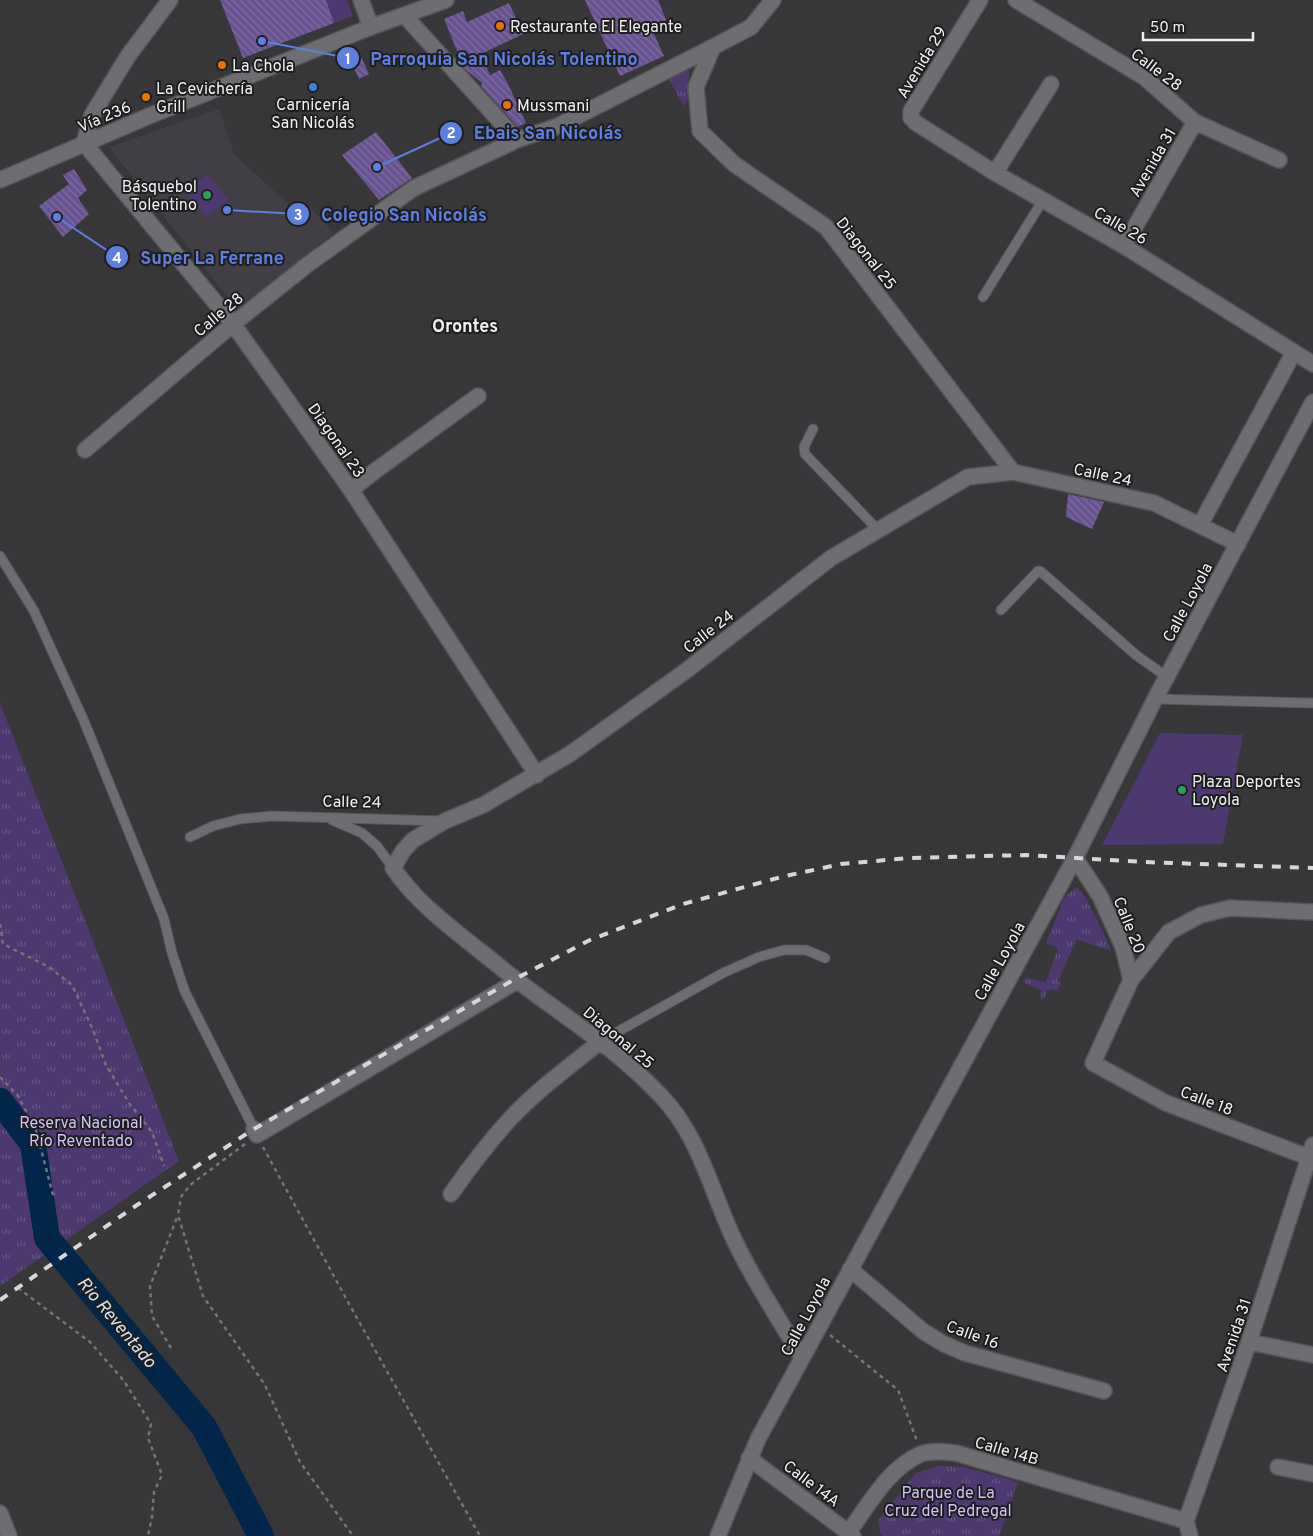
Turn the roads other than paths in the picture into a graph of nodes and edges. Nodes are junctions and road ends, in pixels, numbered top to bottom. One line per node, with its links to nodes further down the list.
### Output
1 (170, 0): 14 (street)
2 (361, 0): 8 (street)
3 (446, 0): 7 (street, Vía 236)
4 (773, 0): 9 (street, Calle 28)
5 (980, 0): 11 (street, Avenida 29)
6 (1016, 0): 12 (street, Calle 28)
7 (405, 16): 8 (street, Vía 236); 13 (street)
8 (372, 27): 14 (street, Vía 236)
9 (713, 47): 13 (street, Calle 28); 28 (street, Diagonal 25)
10 (1050, 84): 16 (street)
11 (911, 118): 16 (street, Calle 26)
12 (1195, 122): 15 (street, Calle 28); 19 (street, Avenida 31)
13 (517, 140): 21 (street, Calle 28)
14 (84, 143): 17 (street, Vía 236); 21 (street, Diagonal 23)
15 (1279, 160)
16 (995, 173): 18 (street, Calle 26)
17 (0, 180)
18 (1043, 200): 19 (street, Calle 26); 20 (lane)
19 (1124, 246): 22 (street, Calle 26)
20 (983, 297)
21 (233, 324): 27 (street, Calle 28); 29 (street, Diagonal 23)
22 (1294, 352): 23 (street, Calle 26); 30 (street)
23 (1313, 364)
24 (478, 396): 29 (street)
25 (1313, 402): 32 (street, Calle Loyola)
26 (813, 429): 31 (lane)
27 (84, 450)
28 (1012, 472): 30 (street, Calle 24); 31 (street, Calle 24)
29 (351, 490): 38 (street, Diagonal 23)
30 (1200, 525): 32 (street, Calle 24)
31 (878, 530): 38 (street, Calle 24)
32 (1238, 544): 35 (street, Calle Loyola)
33 (0, 556): 49 (lane)
34 (1001, 610): 35 (lane)
35 (1166, 677): 36 (street, Calle Loyola)
36 (1155, 699): 37 (lane); 42 (street, Calle Loyola)
37 (1313, 703)
38 (537, 775): 40 (street, Calle 24)
39 (327, 818): 40 (lane, Calle 24); 41 (lane, Calle 24); 43 (lane, Diagonal 25)
40 (445, 821): 43 (street)
41 (190, 837)
42 (1075, 858): 46 (street, Calle 20); 52 (street, Calle Loyola)
43 (393, 868): 47 (street, Diagonal 25)
44 (1313, 912): 46 (street, Calle 20)
45 (825, 958): 48 (lane)
46 (1131, 980): 50 (street, Calle 18)
47 (517, 981): 48 (street, Diagonal 25); 49 (street)
48 (600, 1042): 51 (street); 55 (street, Diagonal 25)
49 (255, 1132)
50 (1312, 1154): 53 (street, Avenida 31)
51 (450, 1194)
52 (850, 1269): 55 (street, Calle Loyola); 56 (street, Calle 16)
53 (1250, 1342): 54 (street); 61 (street, Avenida 31)
54 (1313, 1355)
55 (802, 1358): 57 (street, Calle Loyola)
56 (1104, 1391)
57 (749, 1458): 62 (street, Calle 14A); 64 (street, Calle Loyola)
58 (1278, 1467): 59 (street)
59 (1313, 1474)
60 (0, 1513): 63 (street)
61 (1186, 1521): 62 (street, Calle 14B); 65 (street)
62 (850, 1534)
63 (9, 1536)
64 (718, 1536)
65 (1190, 1536)

